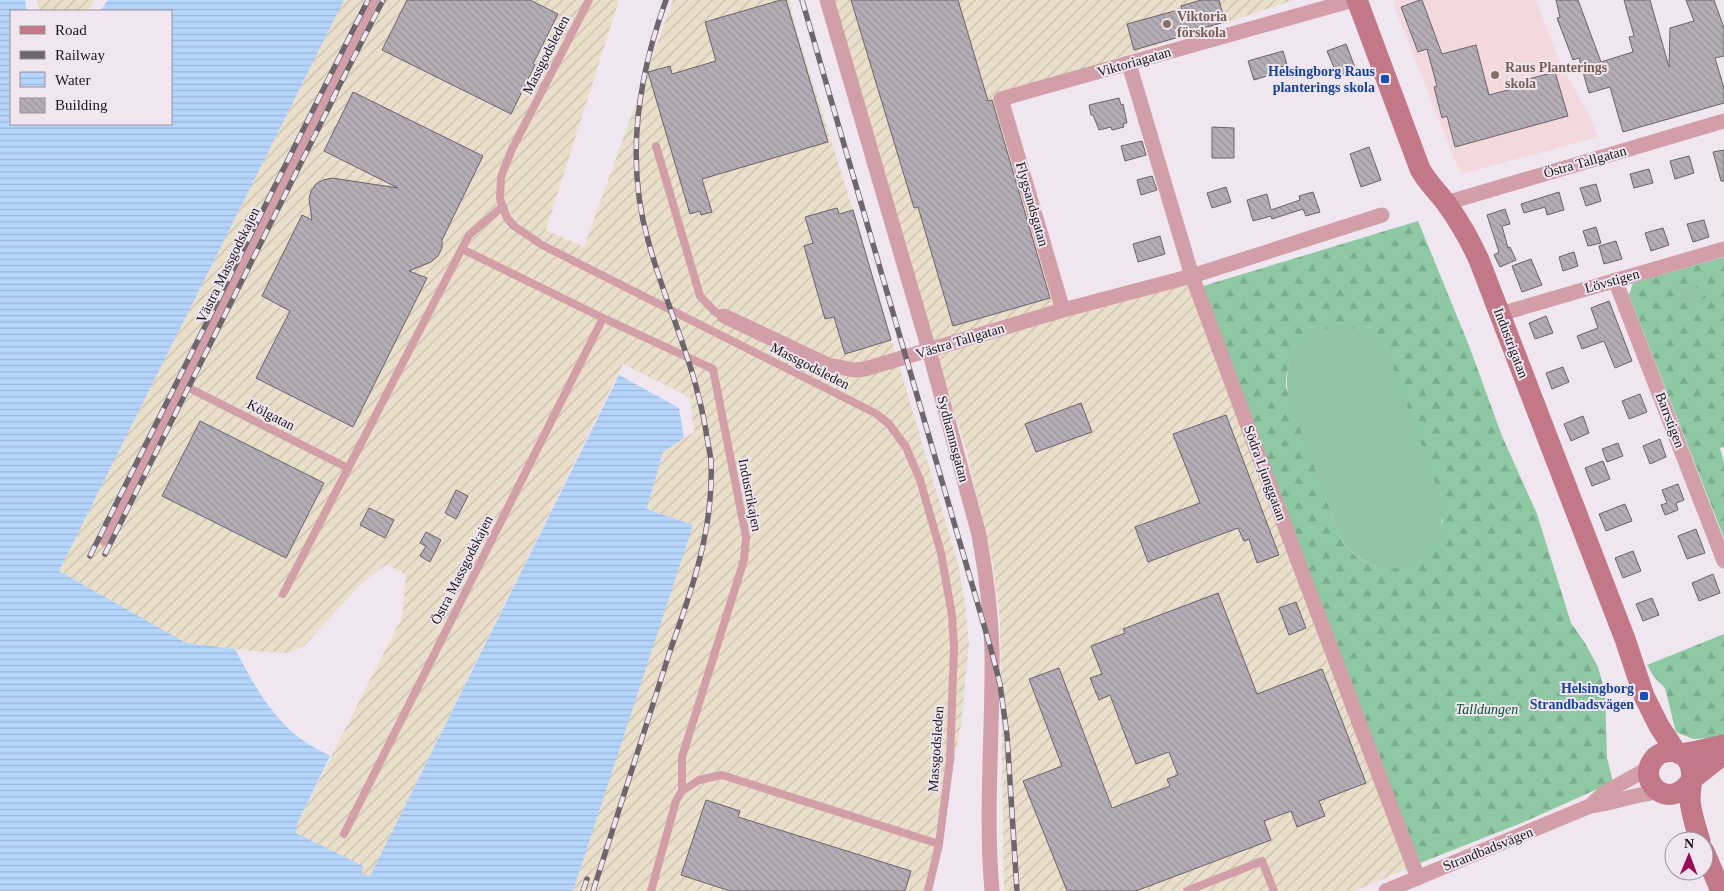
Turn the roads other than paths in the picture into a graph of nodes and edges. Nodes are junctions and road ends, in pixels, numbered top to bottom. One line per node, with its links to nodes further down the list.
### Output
1 (374, 0): 21 (lane, Västra Massgodskajen)
2 (589, 0): 10 (lane, Massgodsleden)
3 (827, 0): 20 (street, Sydhamnsgatan)
4 (1355, 0): 5 (street, Viktoriagatan); 9 (street, Industrigatan)
5 (1129, 64): 6 (street, Viktoriagatan); 14 (street, Södra Ljunggatan)
6 (1001, 99): 16 (street, Flygsandsgatan)
7 (1724, 121): 9 (street, Östra Tallgatan)
8 (656, 146): 18 (lane, Västra Tallgatan)
9 (1446, 202): 17 (street, Industrigatan)
10 (502, 207): 12 (lane); 38 (lane, Massgodsleden)
11 (1382, 215): 14 (street, Västra Tallgatan)
12 (462, 249): 19 (lane, Industrikajen); 22 (lane)
13 (1724, 249): 15 (street, Lövstigen)
14 (1192, 276): 16 (street, Västra Tallgatan); 40 (street, Södra Ljunggatan)
15 (1616, 280): 17 (street, Lövstigen); 24 (street, Barrstigen)
16 (1064, 310): 20 (street, Västra Tallgatan)
17 (1500, 314): 26 (street, Industrigatan)
18 (724, 316): 20 (street, Västra Tallgatan)
19 (603, 318): 32 (lane, Industrikajen); 37 (lane, Östra Massgodskajen)
20 (929, 350): 43 (street, Sydhamnsgatan)
21 (183, 385): 22 (lane, Kölgatan); 23 (lane, Västra Massgodskajen)
22 (348, 468): 25 (lane)
23 (104, 542)
24 (1724, 561)
25 (283, 594)
26 (1644, 696): 28 (street, Industrigatan); 30 (street, Industrigatan)
27 (1724, 745): 28 (street, Strandbadsvägen)
28 (1678, 753): 30 (street, Strandbadsvägen); 31 (street)
29 (1724, 754): 31 (street, Strandbadsvägen)
30 (1649, 766): 33 (street); 34 (street, Strandbadsvägen)
31 (1690, 781): 33 (street, Strandbadsvägen); 36 (street)
32 (682, 791): 38 (lane); 41 (lane, Industrikajen)
33 (1661, 793): 34 (street, Strandbadsvägen); 35 (street)
34 (1590, 806): 40 (street, Strandbadsvägen)
35 (1692, 831)
36 (1697, 831)
37 (344, 834)
38 (939, 844): 42 (lane, Massgodsleden)
39 (1714, 875): 47 (street)
40 (1418, 878): 46 (street, Strandbadsvägen)
41 (651, 891)
42 (928, 891)
43 (992, 891)
44 (1187, 891): 45 (lane)
45 (1274, 891)
46 (1386, 891)
47 (1721, 891)

